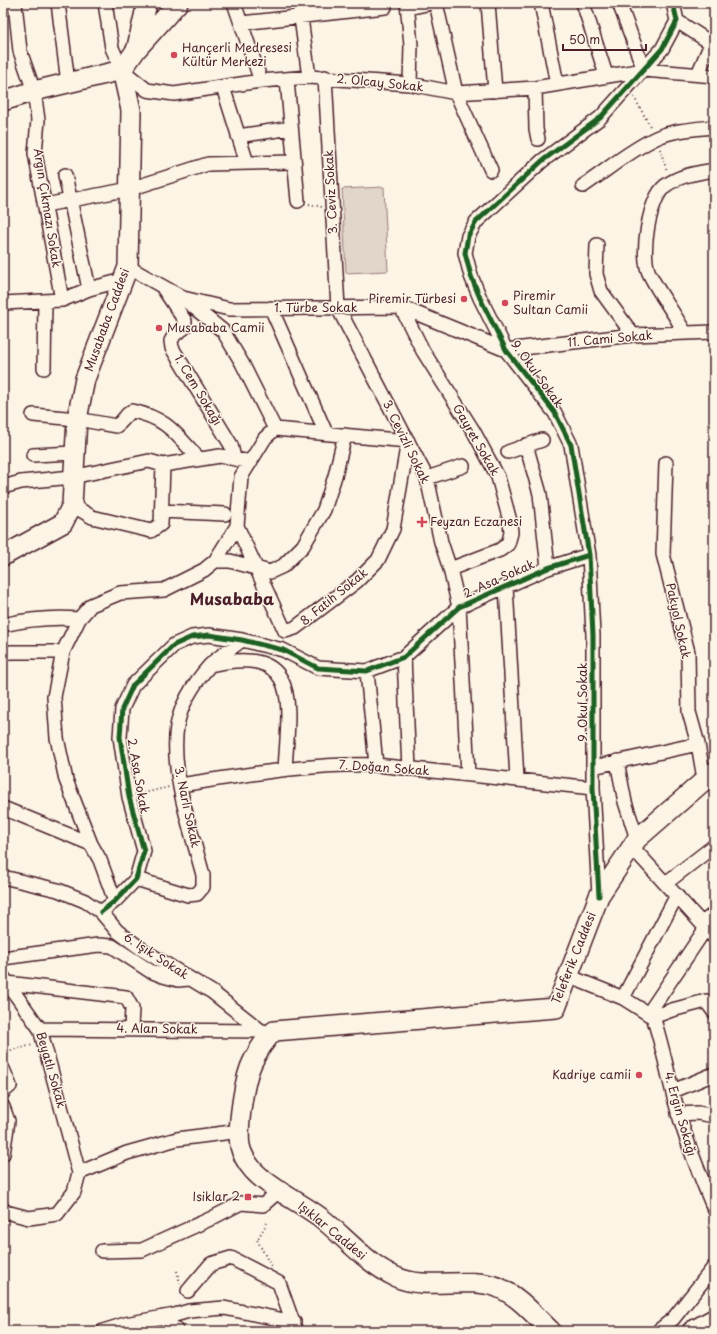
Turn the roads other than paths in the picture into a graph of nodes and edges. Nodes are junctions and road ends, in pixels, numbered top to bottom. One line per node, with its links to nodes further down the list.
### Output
1 (15, 3): 35 (street, Argın Çıkmazı Sokak)
2 (58, 3): 30 (street)
3 (105, 3): 21 (street)
4 (147, 3): 20 (main road)
5 (178, 3): 20 (main road)
6 (234, 3): 18 (street)
7 (431, 3): 14 (street)
8 (436, 3): 37 (street)
9 (488, 3): 36 (street)
10 (540, 3): 32 (street)
11 (584, 3): 24 (street)
12 (619, 3): 22 (street)
13 (673, 3): 17 (street)
14 (407, 5): 31 (street)
15 (385, 7): 16 (street)
16 (300, 9): 18 (street); 26 (street)
17 (677, 21): 19 (street); 22 (street, 9. Okul Sokak)
18 (242, 23): 29 (street)
19 (713, 40): 23 (street)
20 (136, 50): 21 (main road)
21 (122, 70): 30 (main road); 33 (street, 2. Olcay Sokak); 49 (main road, Musababa Caddesi)
22 (644, 70): 23 (street, 2. Olcay Sokak); 24 (street, 2. Olcay Sokak); 67 (street, 9. Okul Sokak)
23 (698, 74): 25 (street, 2. Olcay Sokak)
24 (606, 75): 32 (street, 2. Olcay Sokak)
25 (714, 76)
26 (309, 77): 27 (street, 2. Olcay Sokak); 28 (street, 2. Olcay Sokak)
27 (325, 77): 31 (street, 2. Olcay Sokak); 63 (street, 3. Ceviz Sokak)
28 (287, 80): 29 (street, 2. Olcay Sokak); 40 (street)
29 (261, 81): 33 (street, 2. Olcay Sokak)
30 (68, 83): 35 (main road)
31 (410, 84): 37 (street, 2. Olcay Sokak)
32 (557, 84): 34 (street, 2. Olcay Sokak)
33 (223, 87): 41 (street)
34 (535, 88): 36 (street, 2. Olcay Sokak); 42 (street)
35 (34, 91): 38 (main road); 52 (street, Argın Çıkmazı Sokak)
36 (496, 91): 37 (street, 2. Olcay Sokak)
37 (456, 93): 45 (street)
38 (3, 101)
39 (714, 127): 48 (street)
40 (291, 128): 41 (street); 43 (street)
41 (238, 136): 44 (street)
42 (538, 139)
43 (294, 162): 44 (street); 51 (street)
44 (247, 163): 49 (street)
45 (491, 170)
46 (714, 170): 65 (street)
47 (65, 175): 50 (street)
48 (583, 186)
49 (130, 189): 50 (street); 54 (main road, Musababa Caddesi)
50 (72, 200): 52 (street); 56 (street)
51 (298, 201)
52 (45, 205): 58 (street, Argın Çıkmazı Sokak)
53 (597, 245): 66 (street)
54 (125, 273): 55 (street, 1. Türbe Sokak); 56 (street); 70 (main road, Musababa Caddesi)
55 (161, 285): 57 (street, 1. Türbe Sokak); 80 (street, 1. Cem Sokağı)
56 (89, 289): 58 (street)
57 (183, 298): 62 (street, 1. Türbe Sokak); 71 (street)
58 (62, 300): 59 (street)
59 (45, 302): 60 (street); 68 (street)
60 (3, 303)
61 (402, 307): 63 (street, 1. Türbe Sokak); 67 (street, 1. Türbe Sokak); 98 (street, Gayret Sokak)
62 (271, 308): 63 (street, 1. Türbe Sokak); 72 (street)
63 (338, 308): 75 (street, 3. Cevizli Sokak)
64 (714, 332): 65 (street, 11. Cami Sokak)
65 (685, 334): 66 (street, 11. Cami Sokak)
66 (633, 335): 67 (street, 11. Cami Sokak)
67 (506, 350): 94 (street, 9. Okul Sokak)
68 (44, 368)
69 (33, 414): 70 (street)
70 (77, 419): 78 (main road, Musababa Caddesi); 81 (street)
71 (275, 429): 72 (street); 82 (street)
72 (326, 434): 73 (street)
73 (345, 435): 75 (street); 97 (street)
74 (542, 440): 76 (street)
75 (408, 441): 87 (street, 3. Cevizli Sokak); 97 (street, 8. Fatih Sokak)
76 (526, 445): 77 (street); 96 (street)
77 (508, 452)
78 (74, 453): 79 (street); 86 (main road, Musababa Caddesi)
79 (33, 455)
80 (234, 458): 81 (street); 82 (street)
81 (199, 459): 84 (street)
82 (250, 462): 92 (street)
83 (666, 463): 109 (street, Pakyol Sokak)
84 (164, 465): 86 (street); 90 (street)
85 (463, 466): 87 (street)
86 (72, 477): 88 (street); 89 (main road, Musababa Caddesi)
87 (426, 478): 98 (street, 3. Cevizli Sokak)
88 (3, 487)
89 (72, 505): 90 (street); 93 (main road, Musababa Caddesi)
90 (161, 511): 91 (street)
91 (225, 514)
92 (237, 526): 95 (street); 97 (street)
93 (3, 556)
94 (589, 556): 96 (street, 2. Asa Sokak); 112 (street, 9. Okul Sokak)
95 (215, 561): 97 (street); 101 (street)
96 (548, 568): 99 (street, 2. Asa Sokak)
97 (257, 569)
98 (450, 569): 100 (street, 3. Cevizli Sokak)
99 (506, 586): 100 (street, 2. Asa Sokak); 117 (street)
100 (459, 607): 106 (street, 2. Asa Sokak); 115 (street, 3. Cevizli Sokak)
101 (79, 619): 102 (street); 104 (street)
102 (3, 625)
103 (242, 640): 107 (street, 3. Narlı Sokak); 108 (street, 2. Asa Sokak); 125 (street, 2. Asa Sokak)
104 (63, 652): 105 (street); 122 (street)
105 (3, 653)
106 (404, 657): 108 (street, 2. Asa Sokak); 114 (street)
107 (210, 665): 113 (street); 118 (street, 3. Narlı Sokak)
108 (367, 671): 111 (street)
109 (698, 744): 110 (street); 116 (street, Pakyol Sokak)
110 (617, 761): 112 (street); 121 (street)
111 (376, 765): 113 (street, 7. Doğan Sokak); 114 (street, 7. Doğan Sokak)
112 (593, 767): 119 (street, 9. Okul Sokak)
113 (285, 769): 118 (street, 7. Doğan Sokak)
114 (409, 769): 115 (street, 7. Doğan Sokak)
115 (468, 774): 117 (street, 7. Doğan Sokak)
116 (709, 775): 121 (main road, Teleferik Caddesi)
117 (517, 779): 119 (street, 7. Doğan Sokak)
118 (180, 785): 125 (street, 3. Narlı Sokak)
119 (593, 788): 128 (street, 9. Okul Sokak)
120 (3, 808): 122 (street)
121 (635, 843): 126 (street); 128 (main road, Teleferik Caddesi)
122 (91, 844): 129 (street)
123 (714, 846): 126 (street)
124 (3, 877): 130 (street, 6. Işık Sokak)
125 (136, 879): 129 (street, 2. Asa Sokak)
126 (666, 883): 127 (street)
127 (677, 895): 131 (street); 136 (street)
128 (599, 896): 133 (main road, Teleferik Caddesi)
129 (114, 901): 130 (street, 2. Asa Sokak)
130 (101, 912): 134 (street, 6. Işık Sokak)
131 (710, 922): 138 (street)
132 (3, 958): 134 (street)
133 (568, 976): 136 (street); 141 (main road, Teleferik Caddesi)
134 (191, 979): 141 (street, 6. Işık Sokak)
135 (5, 980): 139 (street, Beyatlı Sokak); 140 (street)
136 (623, 998): 138 (street)
137 (714, 1012): 138 (street)
138 (651, 1016): 144 (street, 4. Ergin Sokağı)
139 (40, 1029): 140 (street, 4. Alan Sokak); 151 (street, Beyatlı Sokak)
140 (131, 1029): 141 (street, 4. Alan Sokak)
141 (267, 1031): 149 (main road, Işıklar Caddesi)
142 (3, 1068): 145 (street)
143 (714, 1074): 144 (street)
144 (673, 1091): 147 (street, 4. Ergin Sokağı)
145 (3, 1092)
146 (3, 1107): 150 (street)
147 (678, 1114): 148 (street); 154 (street, 4. Ergin Sokağı)
148 (714, 1116)
149 (240, 1131): 151 (street); 152 (main road, Işıklar Caddesi)
150 (3, 1154)
151 (79, 1173): 153 (street)
152 (280, 1190): 155 (street); 163 (main road, Işıklar Caddesi)
153 (3, 1209)
154 (714, 1209)
155 (102, 1251)
156 (714, 1267): 164 (street)
157 (188, 1291): 160 (street)
158 (163, 1317): 160 (street); 161 (street); 162 (street)
159 (714, 1319): 165 (main road)
160 (295, 1326)
161 (103, 1331)
162 (177, 1331)
163 (551, 1331)
164 (658, 1331)
165 (692, 1331)

